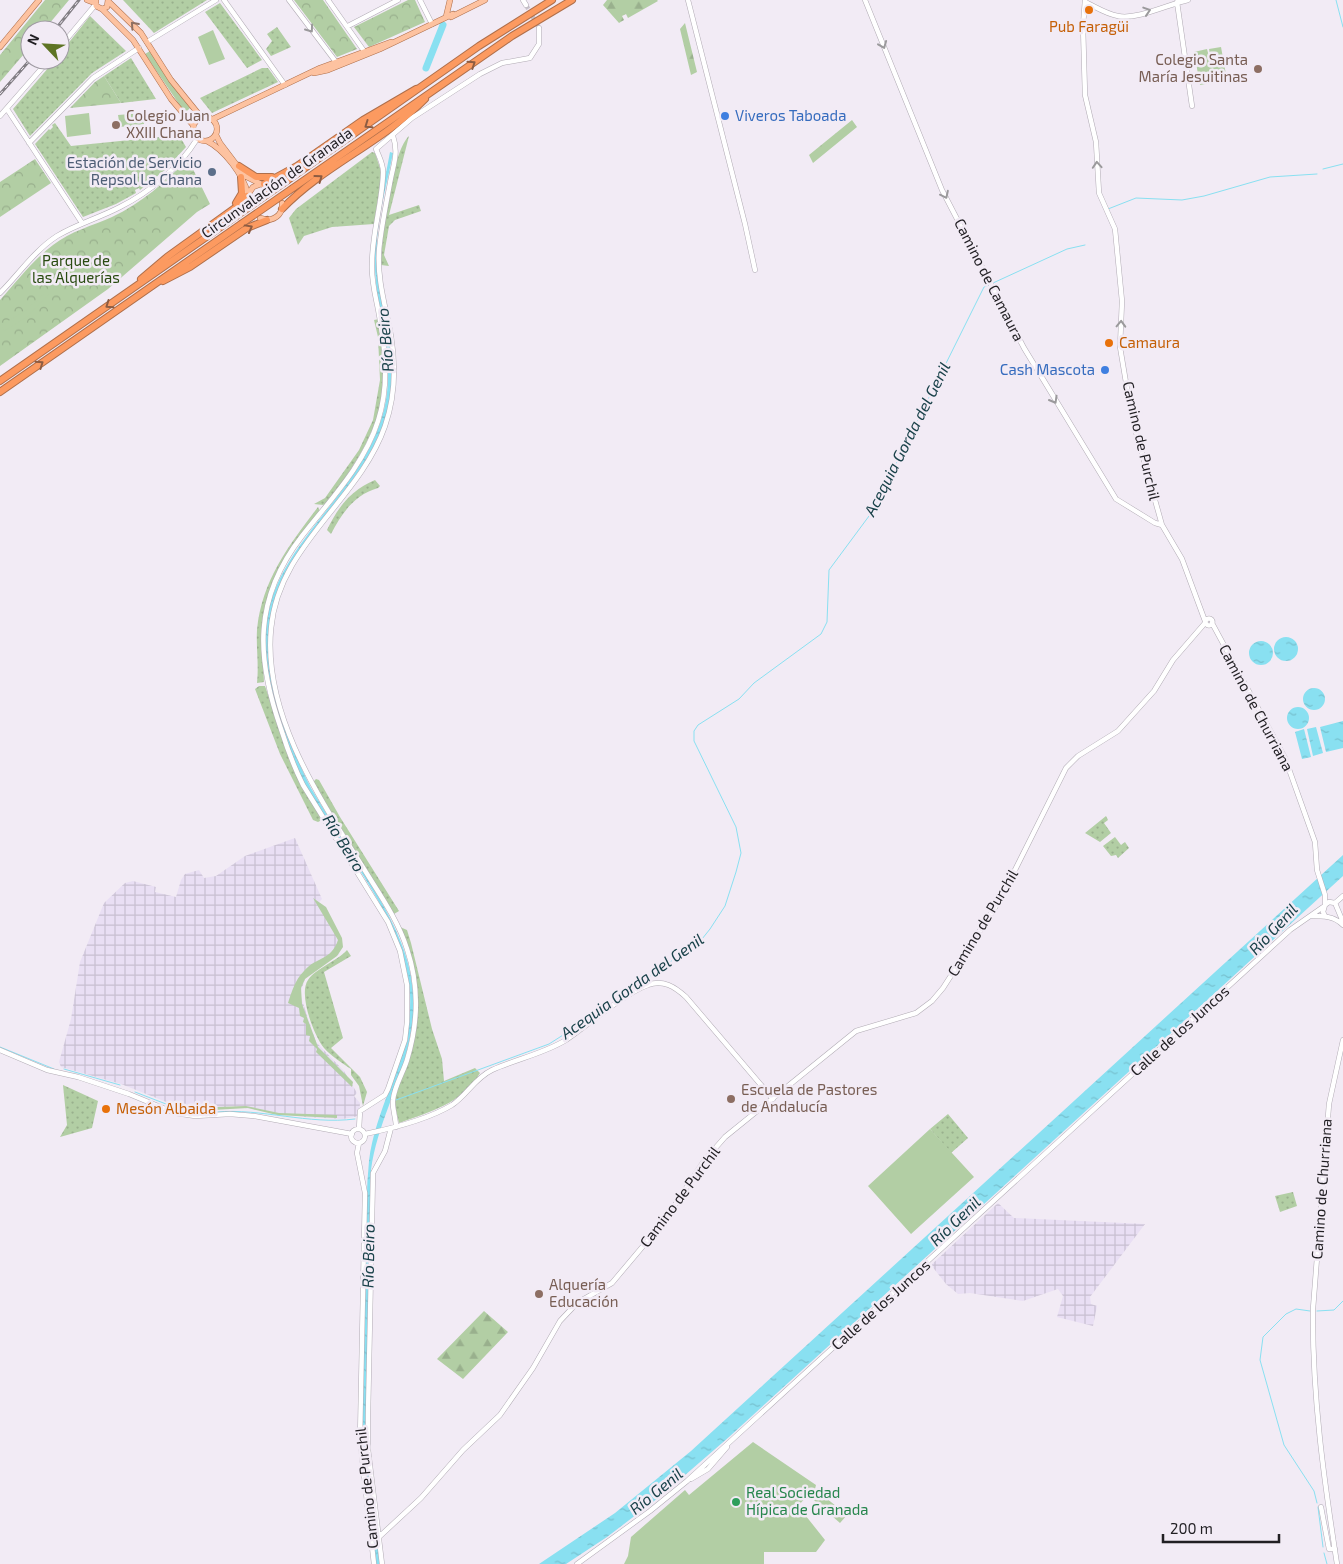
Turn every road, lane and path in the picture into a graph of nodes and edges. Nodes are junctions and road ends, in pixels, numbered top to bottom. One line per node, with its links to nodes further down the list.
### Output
1 (39, 0): 30 (main road)
2 (87, 0): 19 (main road)
3 (216, 0): 28 (street)
4 (224, 0): 37 (street)
5 (289, 0): 34 (street, one-way to 34)
6 (328, 0): 25 (street)
7 (398, 0): 25 (street)
8 (420, 0): 24 (street)
9 (450, 0): 20 (main road)
10 (484, 0): 22 (main road)
11 (552, 0): 38 (highway, Circunvalación de Granada)
12 (572, 0): 39 (highway, Circunvalación de Granada, one-way to 12)
13 (688, 0): 61 (street)
14 (865, 0): 67 (street, Camino de Camaura, one-way to 67)
15 (1085, 0): 18 (street, one-way to 18); 67 (street, Camino de Purchil, one-way to 15)
16 (1188, 0): 18 (street)
17 (108, 1): 21 (main road); 28 (main road, one-way to 17)
18 (1177, 2): 40 (street)
19 (96, 3): 21 (main road); 27 (street)
20 (447, 8): 22 (main road); 23 (main road)
21 (102, 9): 31 (main road)
22 (454, 14): 23 (main road)
23 (446, 17): 24 (main road)
24 (432, 24): 29 (main road)
25 (348, 26): 32 (street)
26 (538, 28): 47 (street)
27 (70, 35)
28 (147, 42): 43 (main road)
29 (391, 42): 32 (main road); 33 (main road)
30 (0, 47)
31 (138, 48): 45 (main road); 50 (street)
32 (364, 51): 33 (main road); 34 (main road)
33 (352, 61): 34 (main road); 36 (main road)
34 (333, 63): 36 (main road)
35 (40, 70): 41 (street)
36 (313, 73): 37 (main road)
37 (285, 85): 44 (main road)
38 (422, 87): 52 (highway); 63 (highway, Circunvalación de Granada, one-way to 63, bridge)
39 (432, 91): 56 (highway, one-way to 39); 62 (highway, Circunvalación de Granada, bridge)
40 (1192, 106)
41 (7, 109): 42 (street); 50 (street)
42 (0, 116)
43 (202, 117): 44 (main road); 45 (main road)
44 (213, 120): 46 (main road)
45 (193, 124): 48 (main road)
46 (216, 135): 49 (main road); 51 (main road)
47 (393, 136): 81 (street); 83 (street)
48 (197, 139): 49 (main road); 60 (street)
49 (207, 141): 53 (main road)
50 (29, 143): 60 (street)
51 (239, 166): 52 (highway); 54 (main road)
52 (292, 169): 54 (highway)
53 (241, 177): 55 (main road); 57 (highway)
54 (265, 185): 55 (main road)
55 (248, 198): 57 (highway)
56 (282, 206): 59 (main road)
57 (223, 217): 63 (highway)
58 (260, 218): 59 (main road)
59 (267, 220): 62 (highway, one-way to 59)
60 (82, 223): 64 (street)
61 (755, 270)
62 (157, 283): 66 (highway, Circunvalación de Granada, one-way to 62)
63 (136, 286): 65 (highway, Circunvalación de Granada, one-way to 65)
64 (0, 293)
65 (0, 381)
66 (0, 392)
67 (1162, 525): 68 (street, Camino de Purchil)
68 (1208, 623): 69 (street, Camino de Churriana); 80 (street, Camino de Purchil)
69 (1325, 895): 71 (street, Camino de Churriana); 72 (street, Camino de Churriana)
70 (1343, 898): 71 (street); 73 (street)
71 (1333, 903): 72 (street, Calle de los Juncos); 73 (street, Camino de Churriana)
72 (1324, 906): 74 (street, Calle de los Juncos); 75 (street, Camino de Churriana)
73 (1339, 909): 76 (street); 77 (street)
74 (1311, 916): 75 (street); 92 (street, Calle de los Juncos)
75 (1325, 916): 76 (street)
76 (1333, 918): 77 (street)
77 (1343, 924)
78 (1343, 1040): 89 (street, Camino de Churriana)
79 (0, 1050): 84 (street)
80 (773, 1099): 81 (street); 88 (street, Camino de Purchil)
81 (396, 1127): 82 (street)
82 (391, 1128): 85 (street); 88 (street)
83 (359, 1129): 84 (street); 85 (street)
84 (352, 1134): 86 (street)
85 (365, 1134): 86 (street)
86 (358, 1143): 90 (street, Camino de Purchil)
87 (1321, 1507): 89 (street)
88 (378, 1537): 91 (street, Camino de Purchil)
89 (1335, 1549): 93 (street, Camino de Churriana)
90 (374, 1564)
91 (382, 1564)
92 (577, 1564)
93 (1338, 1564)

